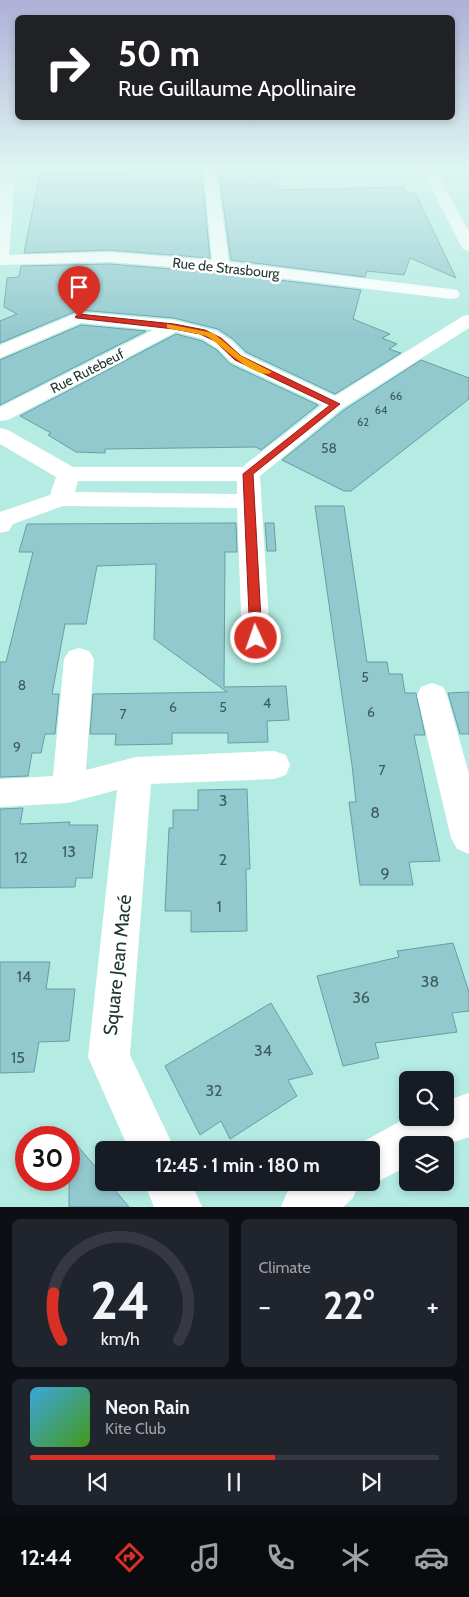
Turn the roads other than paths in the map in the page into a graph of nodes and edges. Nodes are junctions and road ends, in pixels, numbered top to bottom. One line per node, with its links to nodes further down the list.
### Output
1 (4, 223): 5 (street)
2 (216, 223): 6 (street)
3 (457, 223): 4 (street)
4 (469, 246)
5 (0, 260): 6 (street, Rue de Strasbourg)
6 (221, 266): 7 (street, Rue de Strasbourg)
7 (469, 314)
8 (469, 320): 11 (street)
9 (174, 326): 10 (street); 11 (street); 12 (street, Rue Rutebeuf)
10 (0, 352)
11 (336, 404): 15 (street)
12 (0, 415)
13 (0, 435): 14 (street)
14 (68, 474): 15 (street); 16 (street)
15 (248, 474): 17 (street)
16 (61, 499): 17 (street); 18 (street)
17 (249, 501): 19 (street)
18 (0, 522)
19 (256, 638)
20 (79, 659): 25 (street)
21 (432, 695): 24 (street)
22 (274, 765): 23 (street)
23 (136, 771): 25 (street); 29 (street, Square Jean Macé)
24 (461, 774): 27 (street)
25 (68, 789): 26 (street)
26 (0, 793)
27 (469, 838)
28 (469, 1115): 30 (street)
29 (148, 1141)
30 (380, 1157)
31 (171, 1191): 33 (street)
32 (326, 1191): 34 (street)
33 (178, 1207)
34 (306, 1207)

